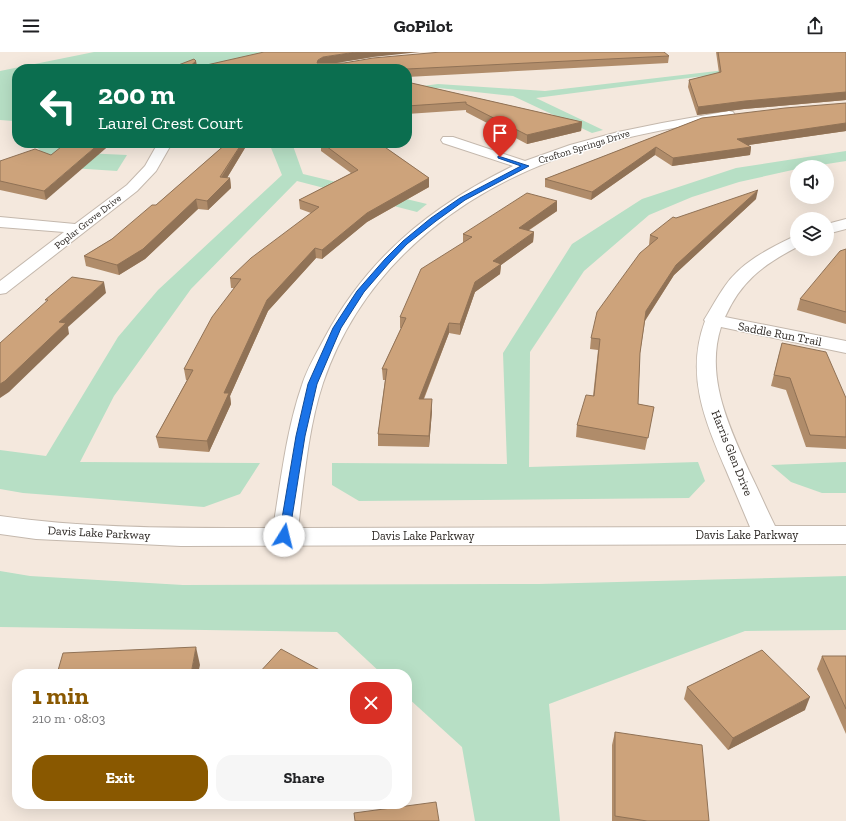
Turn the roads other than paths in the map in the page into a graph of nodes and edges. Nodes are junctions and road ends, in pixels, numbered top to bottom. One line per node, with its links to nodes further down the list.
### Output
1 (745, 113): 4 (street, Crofton Springs Drive)
2 (448, 140): 4 (street)
3 (162, 148): 8 (street, Poplar Grove Drive)
4 (526, 166): 16 (street, Crofton Springs Drive)
5 (0, 222): 8 (street)
6 (846, 224): 7 (street)
7 (834, 227)
8 (80, 229): 10 (street, Poplar Grove Drive)
9 (790, 245): 11 (street, Harris Glen Drive)
10 (0, 289)
11 (713, 320): 12 (street, Saddle Run Trail); 14 (street, Harris Glen Drive)
12 (846, 347)
13 (0, 524): 16 (street, Davis Lake Parkway)
14 (766, 535): 15 (street, Davis Lake Parkway); 16 (street, Davis Lake Parkway)
15 (846, 535)
16 (284, 536)

